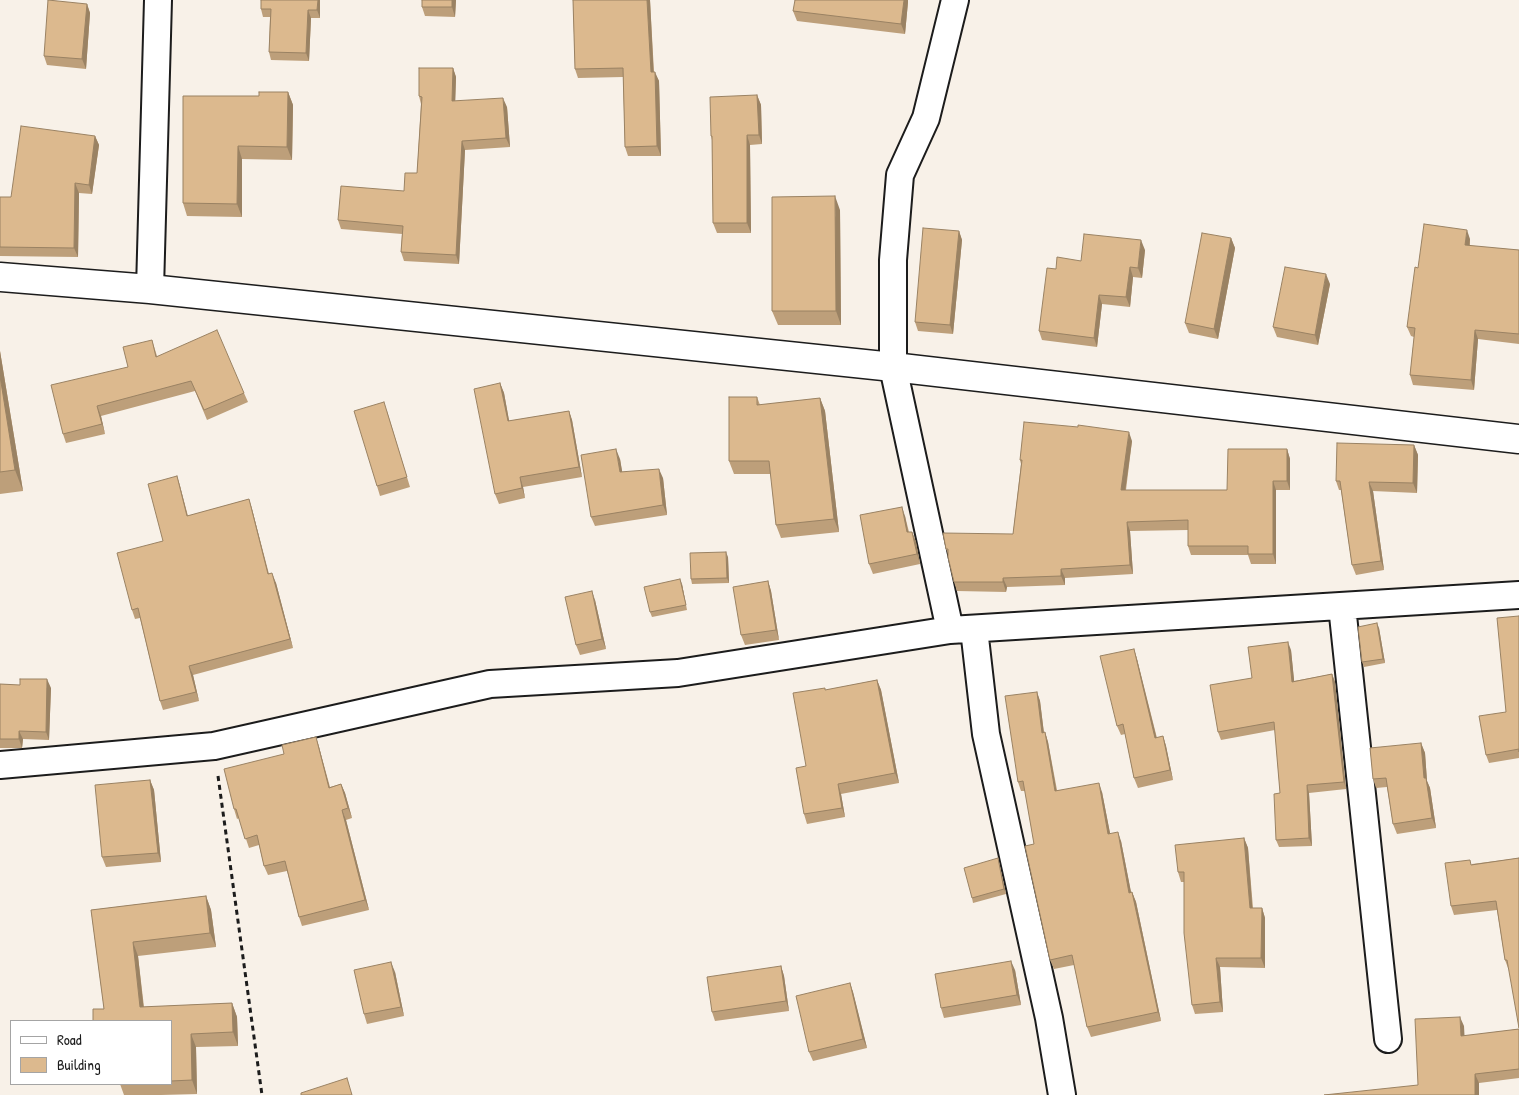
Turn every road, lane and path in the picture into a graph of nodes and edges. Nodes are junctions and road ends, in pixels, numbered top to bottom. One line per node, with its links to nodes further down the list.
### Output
1 (158, 0): 4 (street)
2 (955, 0): 5 (street)
3 (0, 277): 4 (main road)
4 (150, 289): 5 (main road)
5 (893, 367): 6 (main road); 9 (street)
6 (1519, 439)
7 (1519, 595): 8 (street)
8 (1342, 606): 9 (street); 12 (street)
9 (962, 630): 10 (street); 14 (street)
10 (214, 746): 11 (street); 13 (path)
11 (0, 765)
12 (1388, 1039)
13 (262, 1095)
14 (1062, 1095)

